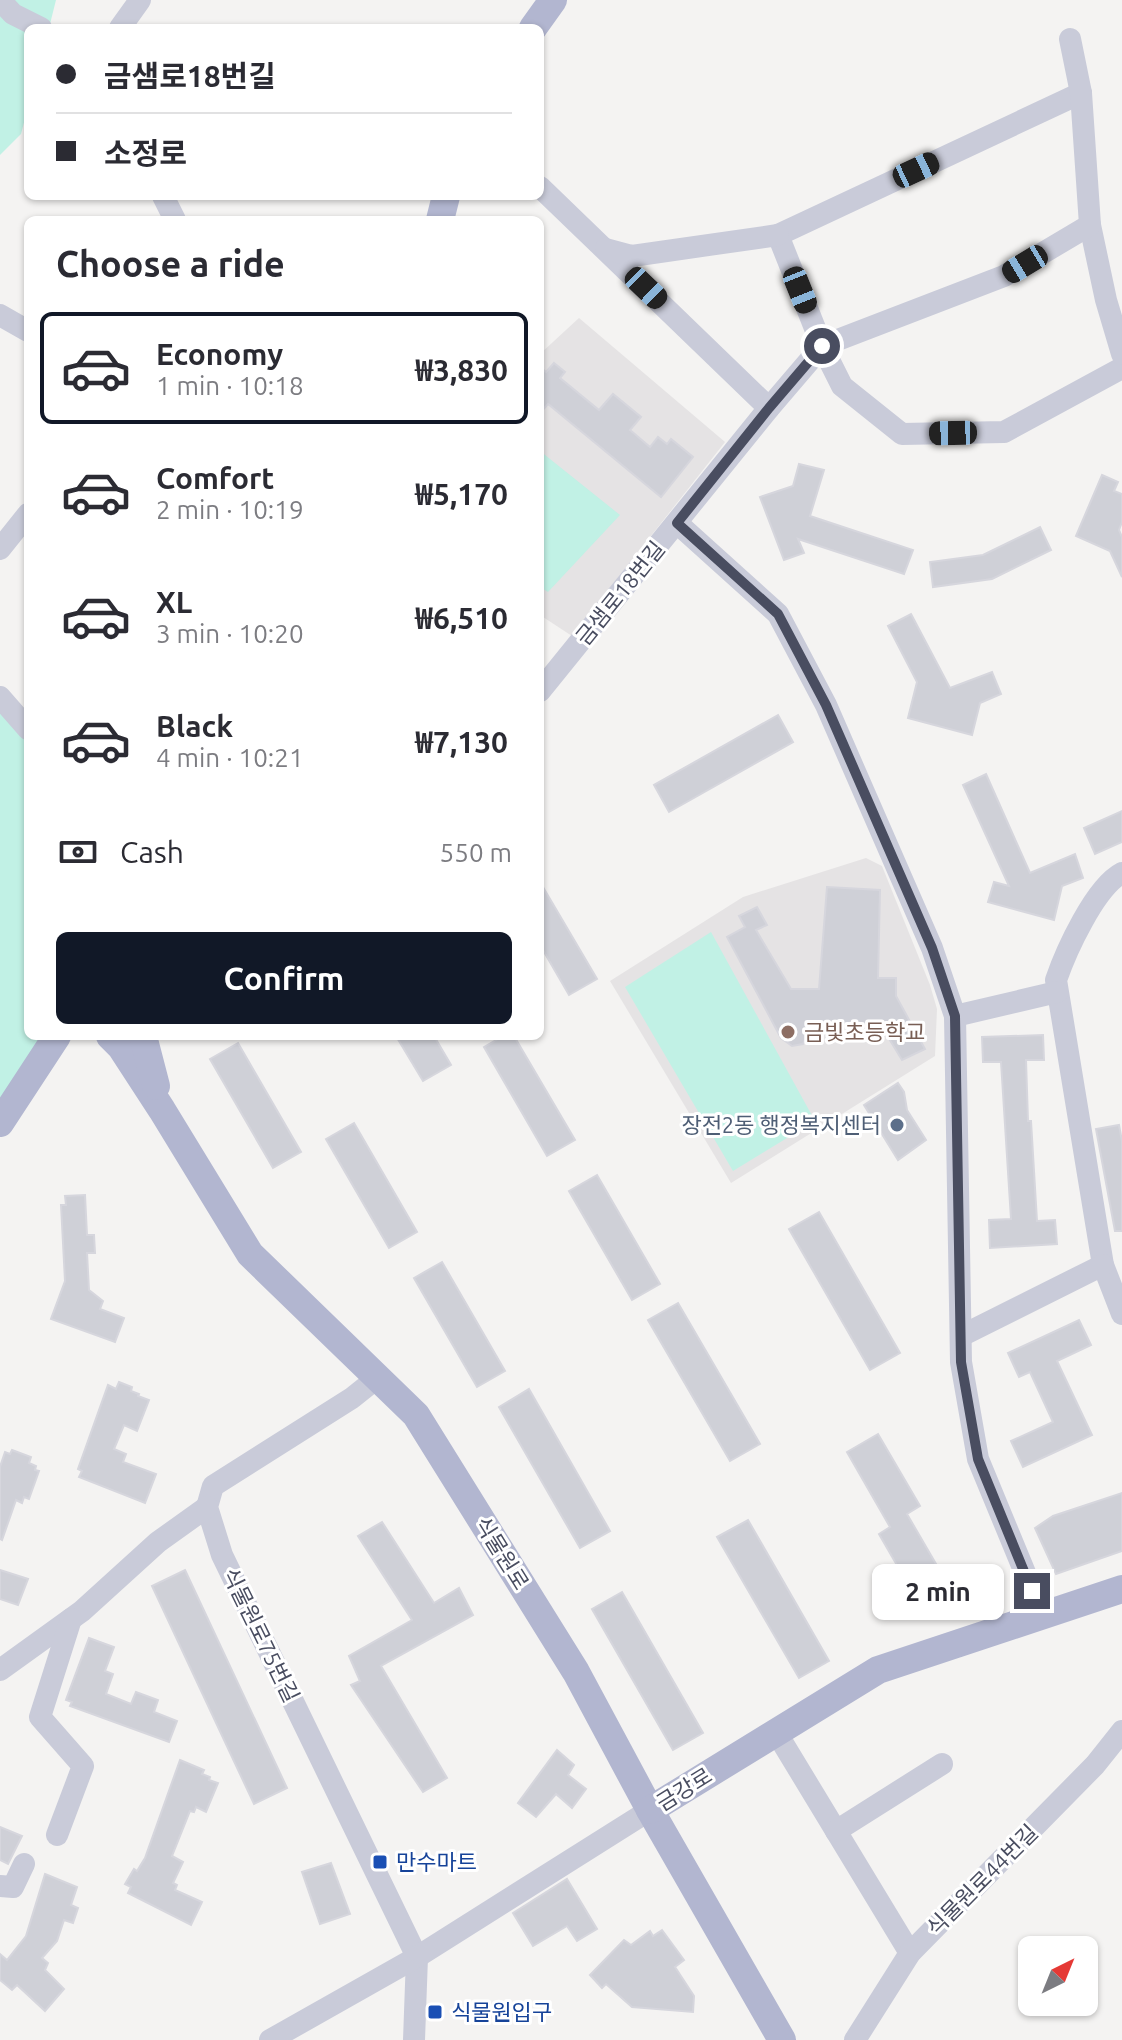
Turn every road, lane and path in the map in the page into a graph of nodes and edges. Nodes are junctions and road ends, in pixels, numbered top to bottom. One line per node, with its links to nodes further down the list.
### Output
1 (0, 0): 4 (street)
2 (140, 0): 5 (street)
3 (553, 0): 6 (main road)
4 (33, 24)
5 (123, 24)
6 (536, 24)
7 (1070, 39): 8 (street)
8 (1081, 93): 10 (street); 11 (street)
9 (544, 191): 12 (street)
10 (1090, 225): 15 (street, 금샘로18번길); 16 (street)
11 (778, 235): 12 (street); 15 (street)
12 (605, 248): 18 (street)
13 (0, 315): 14 (street)
14 (24, 329)
15 (822, 346): 17 (street); 18 (street, 금샘로18번길)
16 (1122, 354)
17 (1122, 368)
18 (769, 408): 20 (street, 금샘로18번길)
19 (24, 519): 21 (street)
20 (677, 523): 22 (street, 금샘로18번길); 27 (street)
21 (0, 549)
22 (544, 686)
23 (0, 697): 24 (street)
24 (24, 724)
25 (1122, 873): 26 (street)
26 (1057, 992): 27 (street); 33 (street)
27 (955, 1016): 35 (street)
28 (54, 1040): 32 (main road)
29 (114, 1040): 31 (main road, 식물원로)
30 (144, 1040): 31 (main road, 식물원로)
31 (162, 1110): 36 (main road, 식물원로)
32 (0, 1123)
33 (1103, 1265): 34 (street); 35 (street)
34 (1122, 1314)
35 (961, 1336): 39 (street)
36 (377, 1378): 37 (street); 45 (main road, 식물원로)
37 (207, 1507): 40 (street); 51 (street, 식물원로75번길)
38 (1122, 1589): 39 (main road, 금강로)
39 (1042, 1614): 43 (main road, 금강로)
40 (71, 1619): 41 (street); 47 (street)
41 (0, 1670)
42 (1122, 1731): 50 (street, 식물원로44번길)
43 (776, 1732): 45 (main road, 금강로); 46 (street)
44 (942, 1764): 46 (street)
45 (650, 1810): 51 (street, 금강로); 54 (main road, 식물원로)
46 (836, 1831): 50 (street)
47 (57, 1835)
48 (24, 1864): 49 (street)
49 (0, 1886)
50 (910, 1953): 55 (street, 식물원로44번길)
51 (417, 1957): 52 (street, 금강로); 53 (street)
52 (270, 2040)
53 (414, 2040)
54 (782, 2040)
55 (855, 2040)

